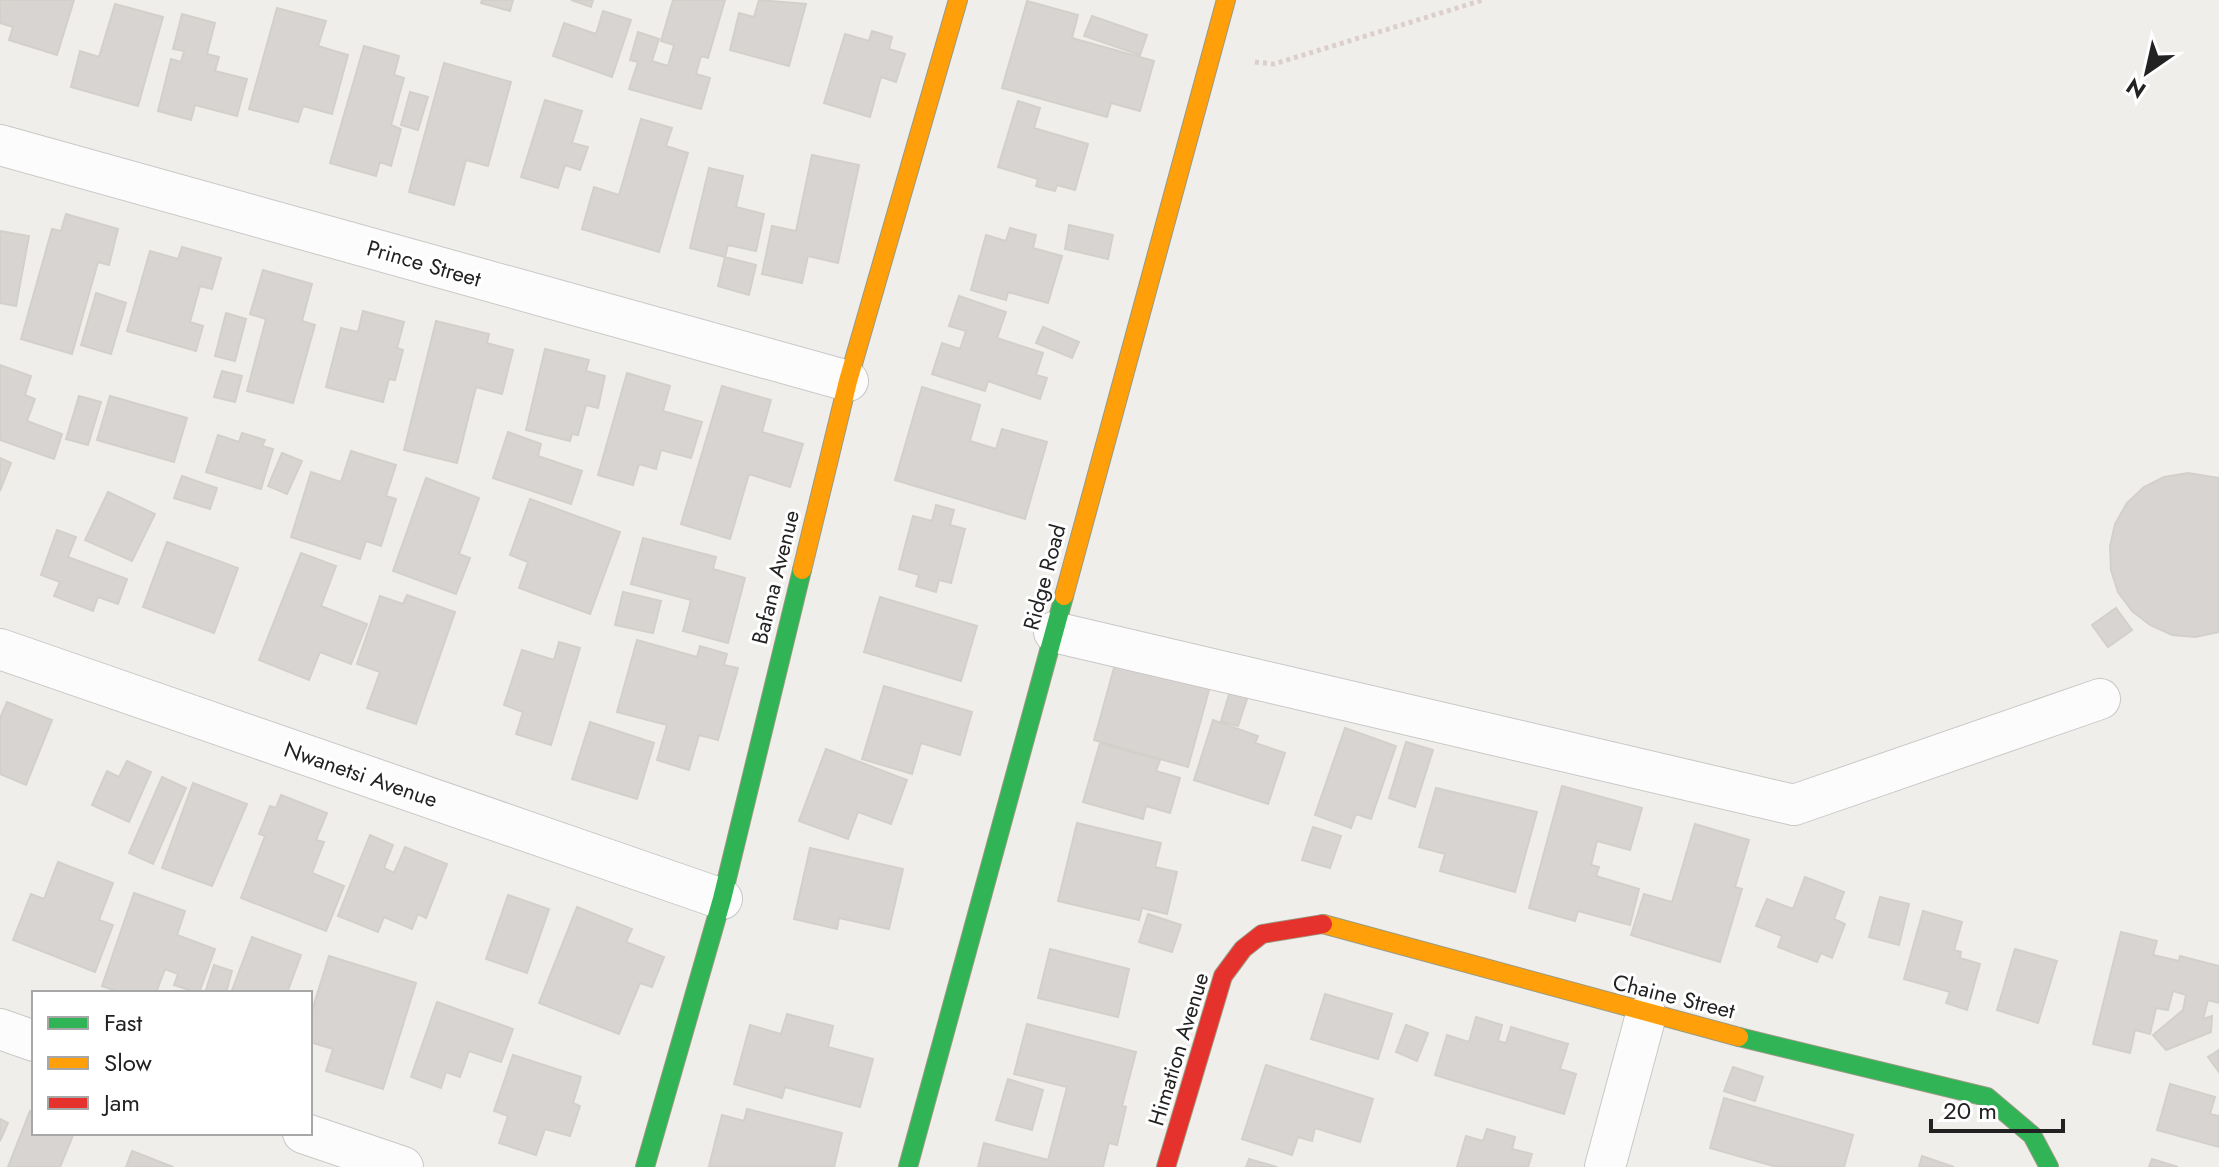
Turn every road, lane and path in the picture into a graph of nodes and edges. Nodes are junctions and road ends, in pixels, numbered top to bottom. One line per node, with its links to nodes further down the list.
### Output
1 (958, 0): 6 (street, Bafana Avenue)
2 (1226, 0): 4 (street, Ridge Road)
3 (1483, 0): 4 (path)
4 (1210, 57): 7 (street, Ridge Road)
5 (0, 145): 6 (street, Prince Street)
6 (848, 381): 10 (street, Bafana Avenue)
7 (1054, 632): 9 (street); 18 (street, Ridge Road)
8 (0, 649): 10 (street, Nwanetsi Avenue)
9 (2100, 699)
10 (722, 899): 17 (street, Bafana Avenue)
11 (1285, 928): 12 (street, Chaine Street); 19 (street, Himation Avenue)
12 (1646, 1015): 20 (street); 21 (street, Chaine Street)
13 (0, 1029): 14 (street)
14 (32, 1040)
15 (309, 1135): 16 (street)
16 (403, 1167)
17 (645, 1167)
18 (908, 1167)
19 (1166, 1167)
20 (1605, 1167)
21 (2049, 1167)

